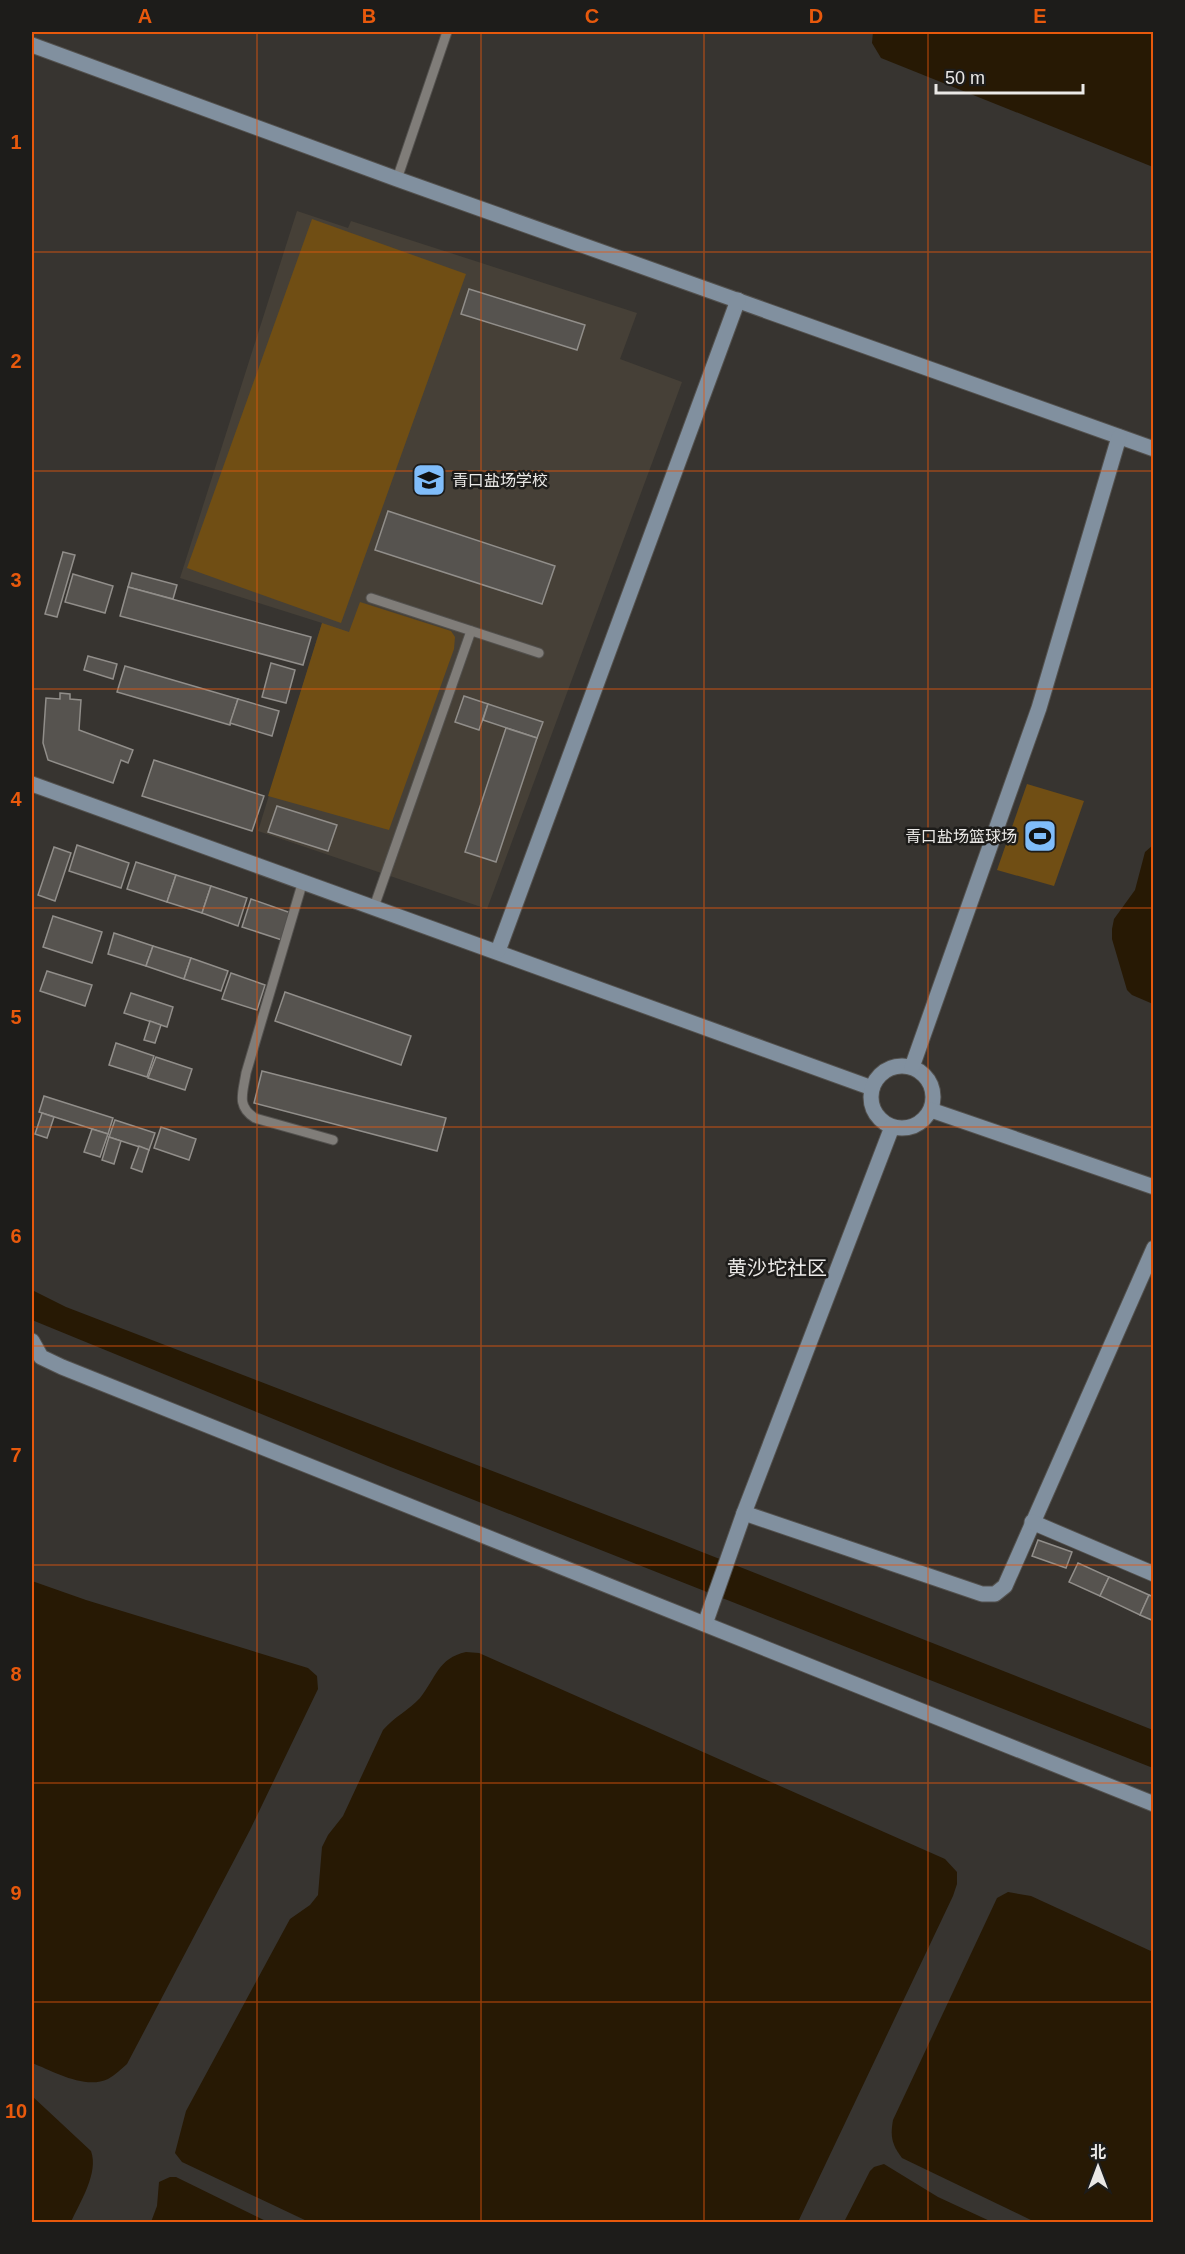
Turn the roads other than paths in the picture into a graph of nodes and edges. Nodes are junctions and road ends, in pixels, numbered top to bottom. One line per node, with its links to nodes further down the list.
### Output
1 (447, 32): 3 (lane)
2 (32, 45): 3 (street)
3 (397, 179): 4 (street)
4 (738, 300): 5 (street); 13 (street)
5 (1119, 437): 6 (street); 14 (street)
6 (1154, 449)
7 (370, 598): 8 (lane)
8 (471, 631): 9 (lane); 12 (lane)
9 (538, 653)
10 (32, 784): 11 (street)
11 (303, 881): 12 (street); 18 (lane)
12 (374, 907): 13 (street)
13 (498, 951): 15 (street)
14 (912, 1067): 15 (street); 16 (street)
15 (872, 1088): 17 (street)
16 (931, 1110): 17 (street); 19 (street)
17 (892, 1126): 22 (street)
18 (333, 1140)
19 (1154, 1187)
20 (1154, 1248): 23 (street)
21 (32, 1341): 25 (street)
22 (744, 1513): 23 (street); 25 (street)
23 (1032, 1522): 24 (street)
24 (1154, 1574)
25 (705, 1624): 26 (street)
26 (1154, 1804)

